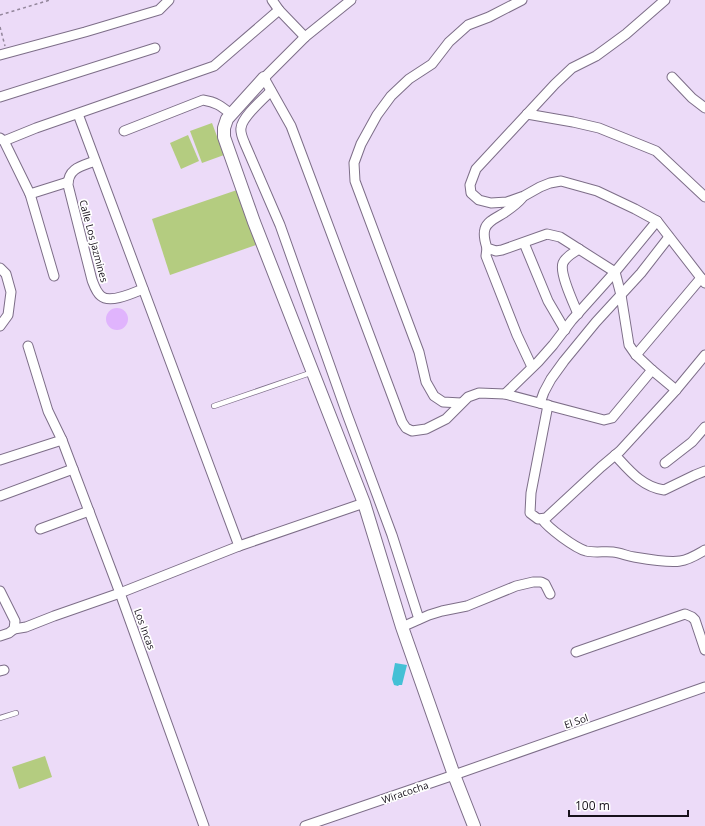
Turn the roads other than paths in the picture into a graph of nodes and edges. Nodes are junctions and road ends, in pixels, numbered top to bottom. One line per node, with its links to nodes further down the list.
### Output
1 (169, 0): 9 (street)
2 (272, 0): 6 (street)
3 (351, 0): 7 (street)
4 (522, 0): 47 (street)
5 (665, 0): 17 (street)
6 (278, 10): 7 (street); 15 (street)
7 (305, 37): 11 (street)
8 (155, 48): 13 (street)
9 (4, 54)
10 (672, 77): 14 (street)
11 (264, 78): 12 (street); 16 (street)
12 (271, 91): 47 (street); 67 (street)
13 (0, 97)
14 (705, 108)
15 (78, 114): 19 (street); 20 (street)
16 (231, 114): 18 (street); 44 (street)
17 (527, 114): 23 (street); 24 (street)
18 (124, 131)
19 (2, 140): 22 (street)
20 (95, 161): 21 (street); 34 (street)
21 (68, 182): 22 (street); 34 (street, Calle Los Jazmines)
22 (30, 194): 32 (street)
23 (524, 196): 25 (street); 28 (street)
24 (705, 197)
25 (657, 221): 26 (street); 31 (street)
26 (669, 237): 33 (street); 35 (street)
27 (524, 243): 28 (street); 29 (street); 38 (street)
28 (487, 248): 42 (street)
29 (579, 249): 31 (street); 36 (street)
30 (0, 268): 37 (street)
31 (615, 272): 35 (street); 36 (street)
32 (54, 276)
33 (703, 280): 40 (street)
34 (143, 289): 62 (street)
35 (621, 295): 40 (street); 48 (street)
36 (578, 314): 38 (street)
37 (0, 326)
38 (565, 330): 42 (street)
39 (28, 346): 51 (street, Los Incas)
40 (636, 355): 43 (street)
41 (705, 355): 45 (street)
42 (532, 367): 46 (street)
43 (652, 370): 45 (street); 48 (street)
44 (313, 372): 49 (lane); 58 (street)
45 (676, 390): 52 (street)
46 (505, 394): 47 (street); 48 (street)
47 (461, 403)
48 (544, 404): 60 (street)
49 (214, 406)
50 (705, 427): 54 (street)
51 (62, 440): 53 (street); 55 (street, Los Incas)
52 (615, 455): 56 (street); 60 (street)
53 (0, 460)
54 (665, 463)
55 (73, 469): 57 (street); 59 (street, Los Incas)
56 (705, 472)
57 (0, 496)
58 (364, 503): 62 (street); 68 (street)
59 (89, 511): 61 (street); 65 (street, Los Incas)
60 (542, 519): 63 (street)
61 (40, 529)
62 (239, 546): 65 (street)
63 (705, 550)
64 (0, 591): 69 (street)
65 (120, 593): 69 (street); 77 (street, Los Incas)
66 (550, 594): 67 (street)
67 (419, 619): 68 (street)
68 (402, 627): 76 (street)
69 (14, 629): 70 (street)
70 (0, 636)
71 (705, 650): 72 (street)
72 (576, 652)
73 (705, 687): 76 (street, El Sol)
74 (16, 713): 75 (lane)
75 (0, 718)
76 (454, 775): 78 (street, Wiracocha); 79 (street)
77 (204, 826)
78 (305, 826)
79 (474, 826)

